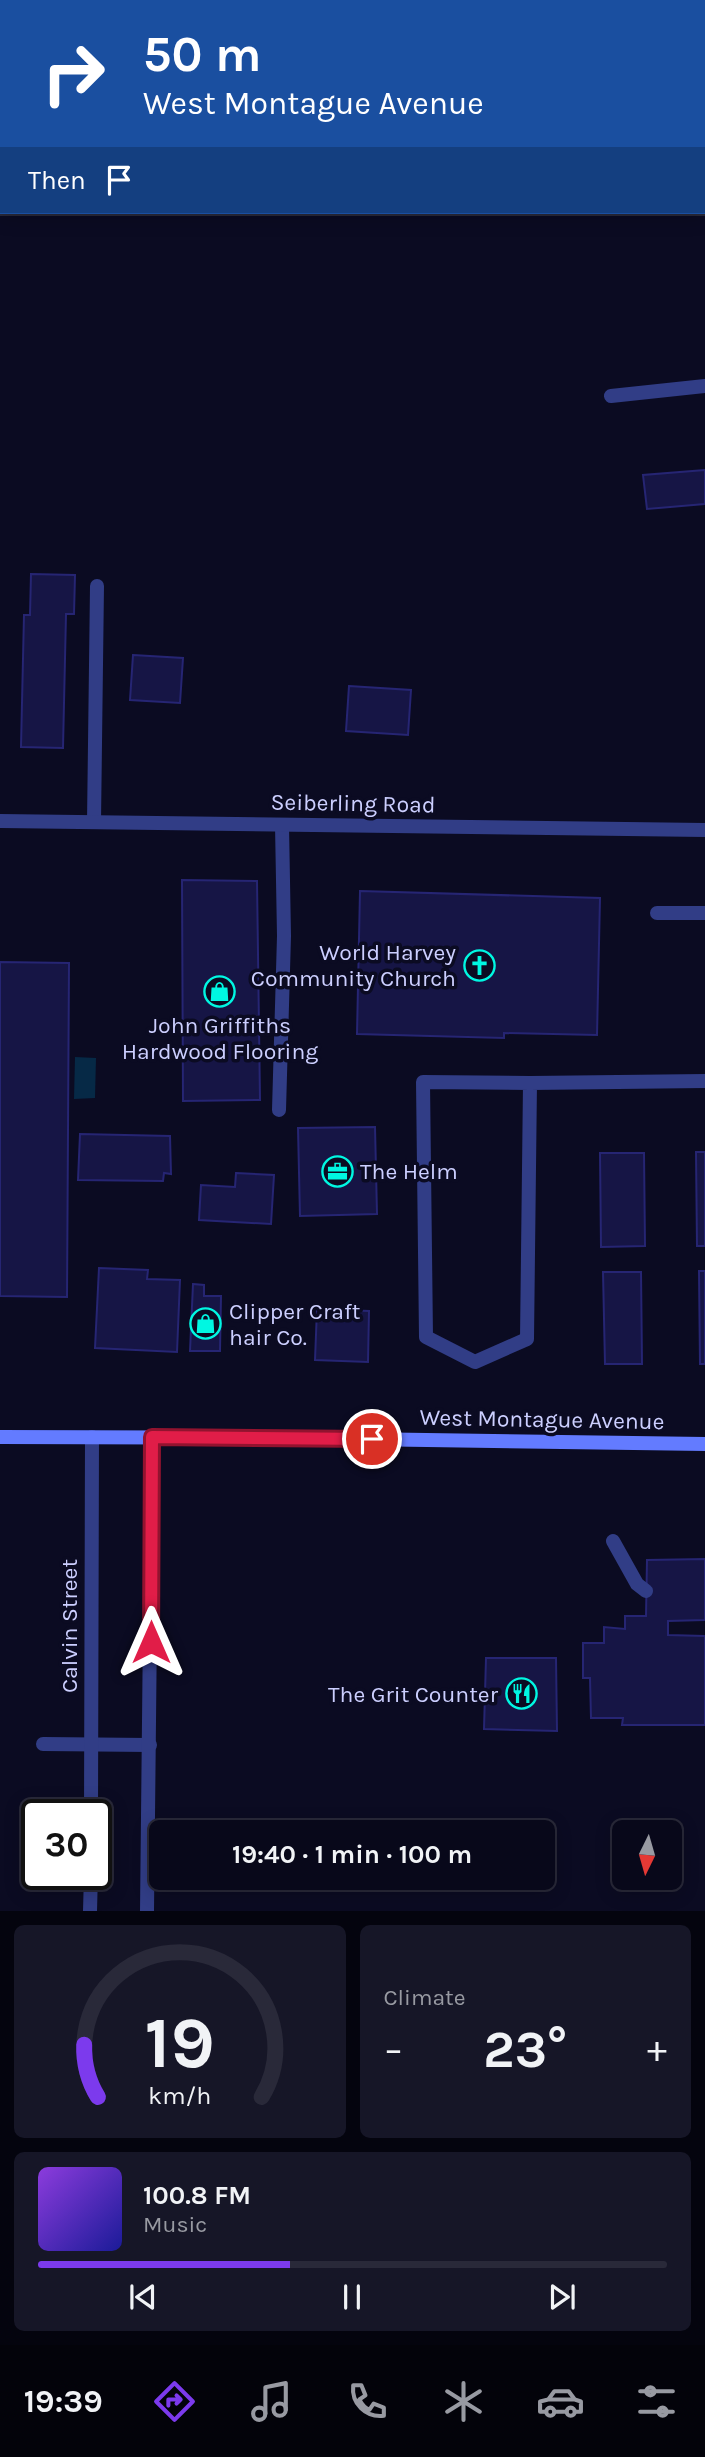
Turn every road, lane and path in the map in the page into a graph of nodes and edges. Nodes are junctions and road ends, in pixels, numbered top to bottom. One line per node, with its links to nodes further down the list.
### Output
1 (705, 386): 2 (street)
2 (611, 396)
3 (97, 586): 5 (street)
4 (0, 821): 5 (street, Seiberling Road)
5 (94, 822): 6 (street, Seiberling Road)
6 (282, 825): 7 (street, Seiberling Road); 12 (street)
7 (705, 830)
8 (657, 913): 9 (street)
9 (705, 913)
10 (705, 1081): 11 (street)
11 (530, 1083): 11 (street)
12 (279, 1110)
13 (0, 1437): 14 (main road, West Montague Avenue)
14 (92, 1437): 15 (main road, West Montague Avenue); 20 (street, Calvin Street)
15 (152, 1437): 16 (main road, West Montague Avenue); 21 (street)
16 (705, 1444)
17 (612, 1541): 18 (street)
18 (646, 1591)
19 (43, 1744): 20 (street)
20 (91, 1745): 21 (street); 22 (street, Calvin Street)
21 (150, 1745): 25 (street)
22 (91, 1799)
23 (91, 1890): 24 (street)
24 (90, 1911)
25 (147, 1911)

